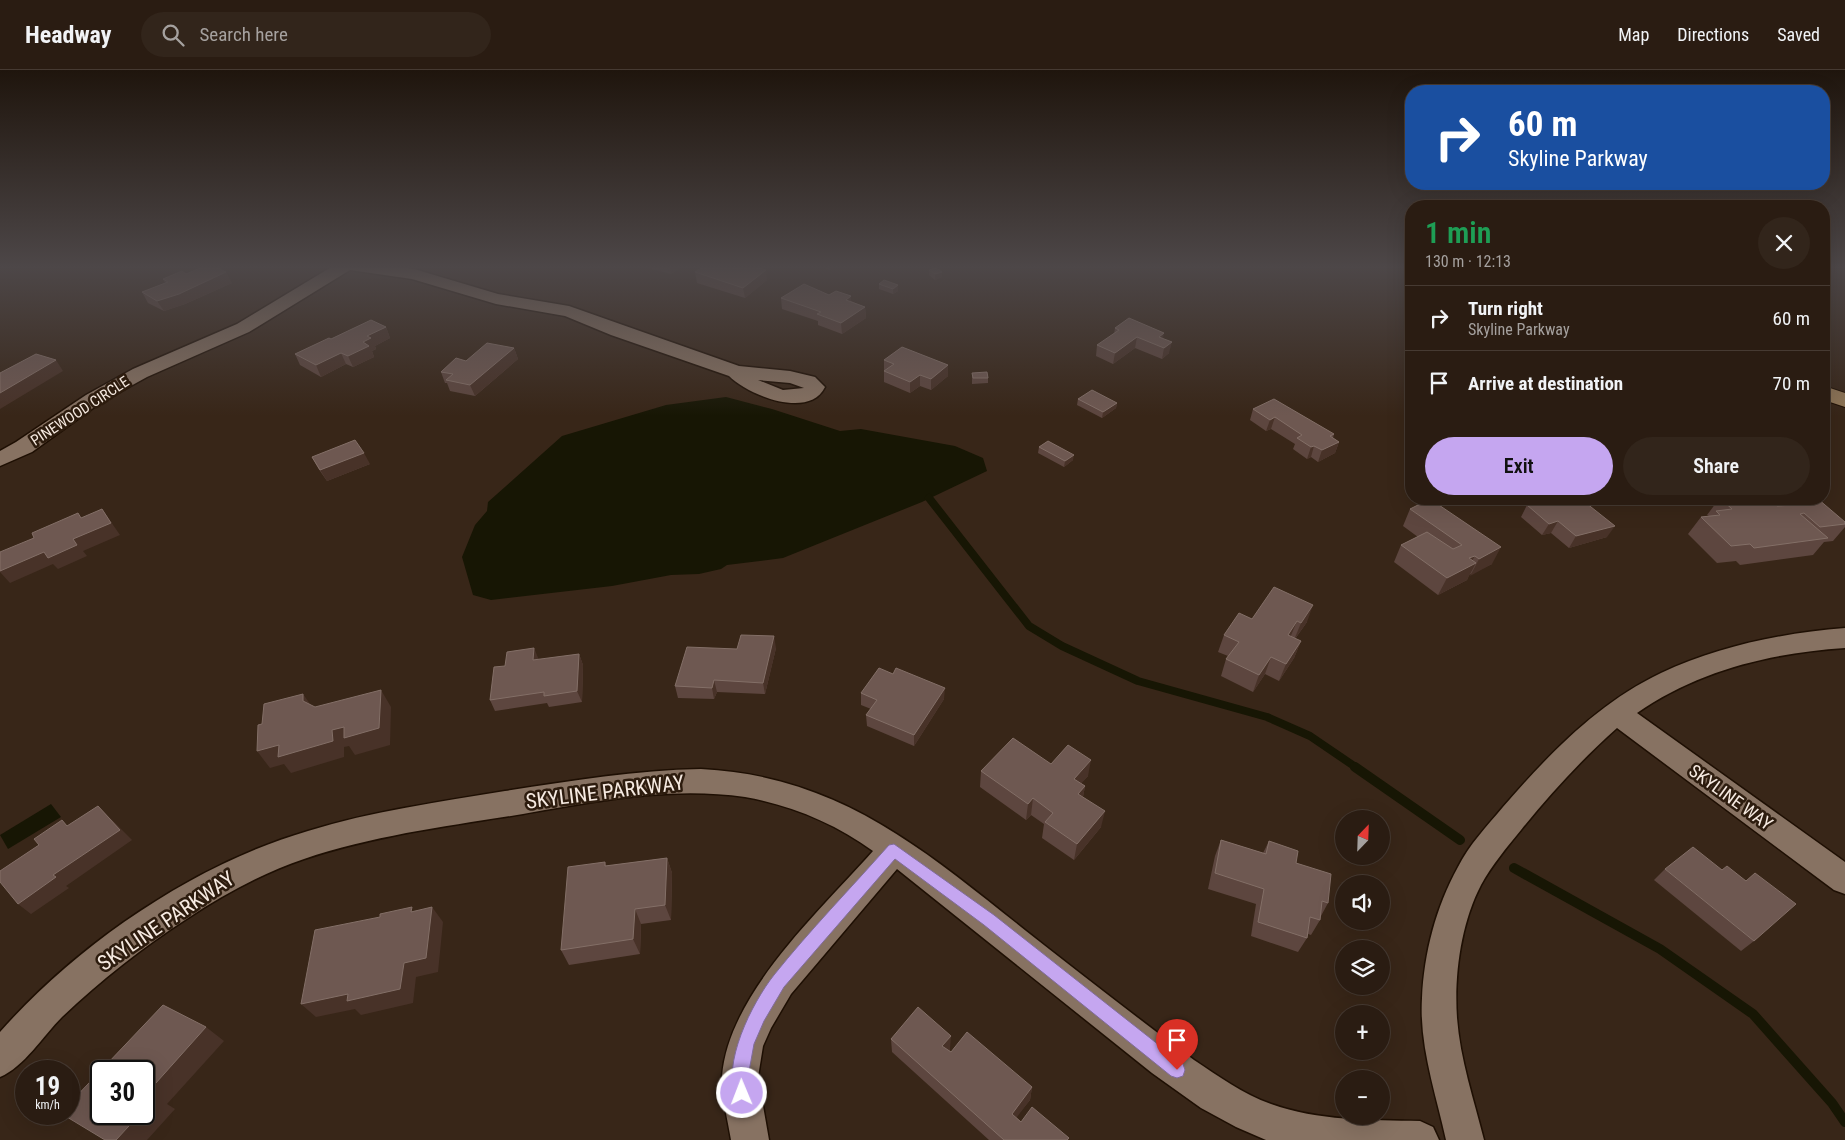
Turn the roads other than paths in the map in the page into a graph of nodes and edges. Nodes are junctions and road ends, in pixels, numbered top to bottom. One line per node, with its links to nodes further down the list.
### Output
1 (263, 316): 6 (street, PINEWOOD CIRCLE)
2 (581, 316): 3 (street)
3 (736, 372)
4 (1830, 395): 5 (main road)
5 (1845, 400)
6 (0, 459)
7 (1845, 638): 8 (street)
8 (1617, 714): 10 (street, SKYLINE WAY); 14 (street)
9 (894, 850): 11 (street, SKYLINE PARKWAY); 12 (street); 13 (street, SKYLINE PARKWAY)
10 (1845, 880)
11 (4, 1048)
12 (750, 1140)
13 (1420, 1140)
14 (1465, 1140)

